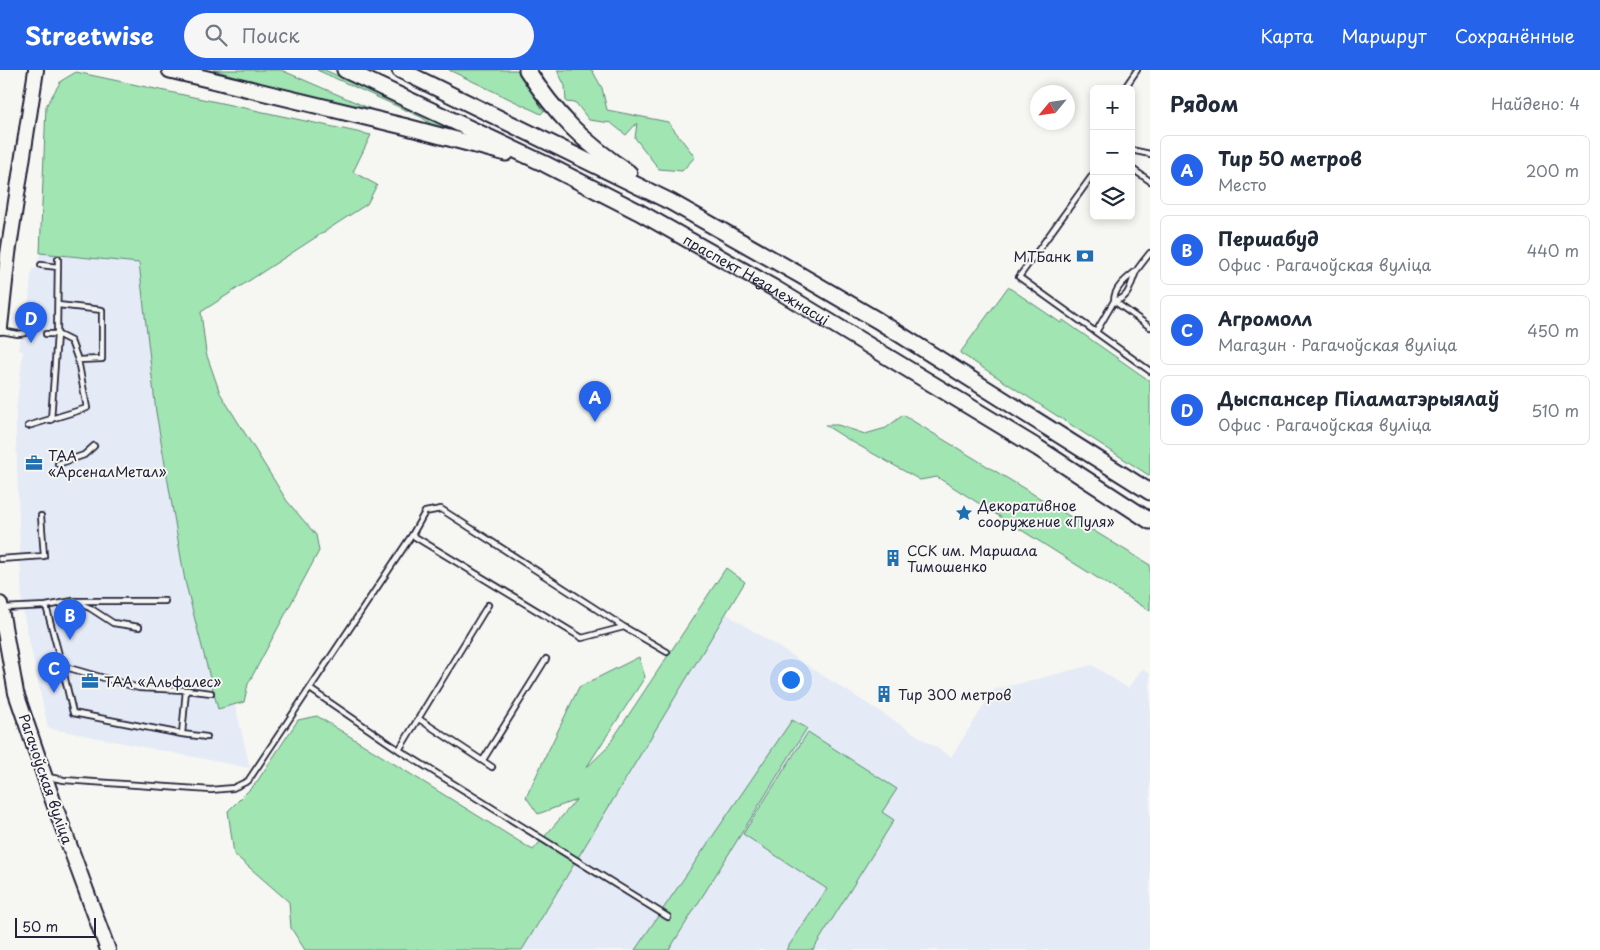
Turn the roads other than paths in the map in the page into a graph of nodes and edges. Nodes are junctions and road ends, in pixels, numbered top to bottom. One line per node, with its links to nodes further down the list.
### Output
1 (36, 70): 16 (main road)
2 (170, 70): 10 (highway)
3 (345, 70): 10 (highway, праспект Незалежнасці)
4 (400, 70): 14 (highway, праспект Незалежнасці)
5 (527, 70): 14 (highway)
6 (1137, 70): 7 (lane)
7 (1127, 85)
8 (1135, 151): 9 (lane)
9 (1150, 154)
10 (545, 164): 38 (highway, праспект Незалежнасці)
11 (1135, 171): 13 (lane)
12 (1093, 175): 26 (lane)
13 (1150, 181)
14 (671, 202): 36 (highway, праспект Незалежнасці)
15 (1150, 253): 20 (lane)
16 (4, 256): 23 (main road)
17 (58, 260): 19 (lane)
18 (41, 265): 19 (lane)
19 (58, 267): 22 (lane)
20 (1136, 271): 21 (lane); 21 (lane)
21 (1114, 301): 24 (lane); 26 (lane)
22 (58, 305): 29 (lane); 30 (lane)
23 (0, 327)
24 (1150, 327)
25 (0, 331): 27 (lane)
26 (1096, 332): 31 (lane)
27 (25, 333)
28 (46, 334): 29 (lane)
29 (57, 334): 30 (lane); 32 (lane)
30 (78, 360): 32 (lane)
31 (1150, 370)
32 (51, 420): 33 (lane)
33 (28, 426)
34 (94, 446): 35 (lane)
35 (58, 464)
36 (1150, 492)
37 (41, 516): 40 (lane)
38 (1150, 521)
39 (412, 534): 48 (lane); 48 (lane); 52 (lane)
40 (0, 559)
41 (73, 601): 42 (lane); 45 (lane); 47 (lane)
42 (165, 601)
43 (0, 604): 46 (main road, Рагачоўская вуліца)
44 (488, 605): 55 (lane)
45 (46, 606): 46 (lane); 51 (lane)
46 (1, 608): 61 (main road, Рагачоўская вуліца)
47 (139, 626)
48 (624, 627): 49 (lane)
49 (668, 652)
50 (546, 659): 59 (lane)
51 (62, 666): 53 (lane); 56 (lane)
52 (310, 689): 58 (lane); 61 (lane)
53 (186, 690): 54 (lane); 56 (lane)
54 (211, 693)
55 (419, 719): 58 (lane); 59 (lane)
56 (182, 734): 57 (lane)
57 (207, 736)
58 (399, 750): 62 (lane)
59 (483, 760): 60 (lane)
60 (492, 767)
61 (44, 776): 63 (main road, Рагачоўская вуліца)
62 (668, 917)
63 (108, 950)

